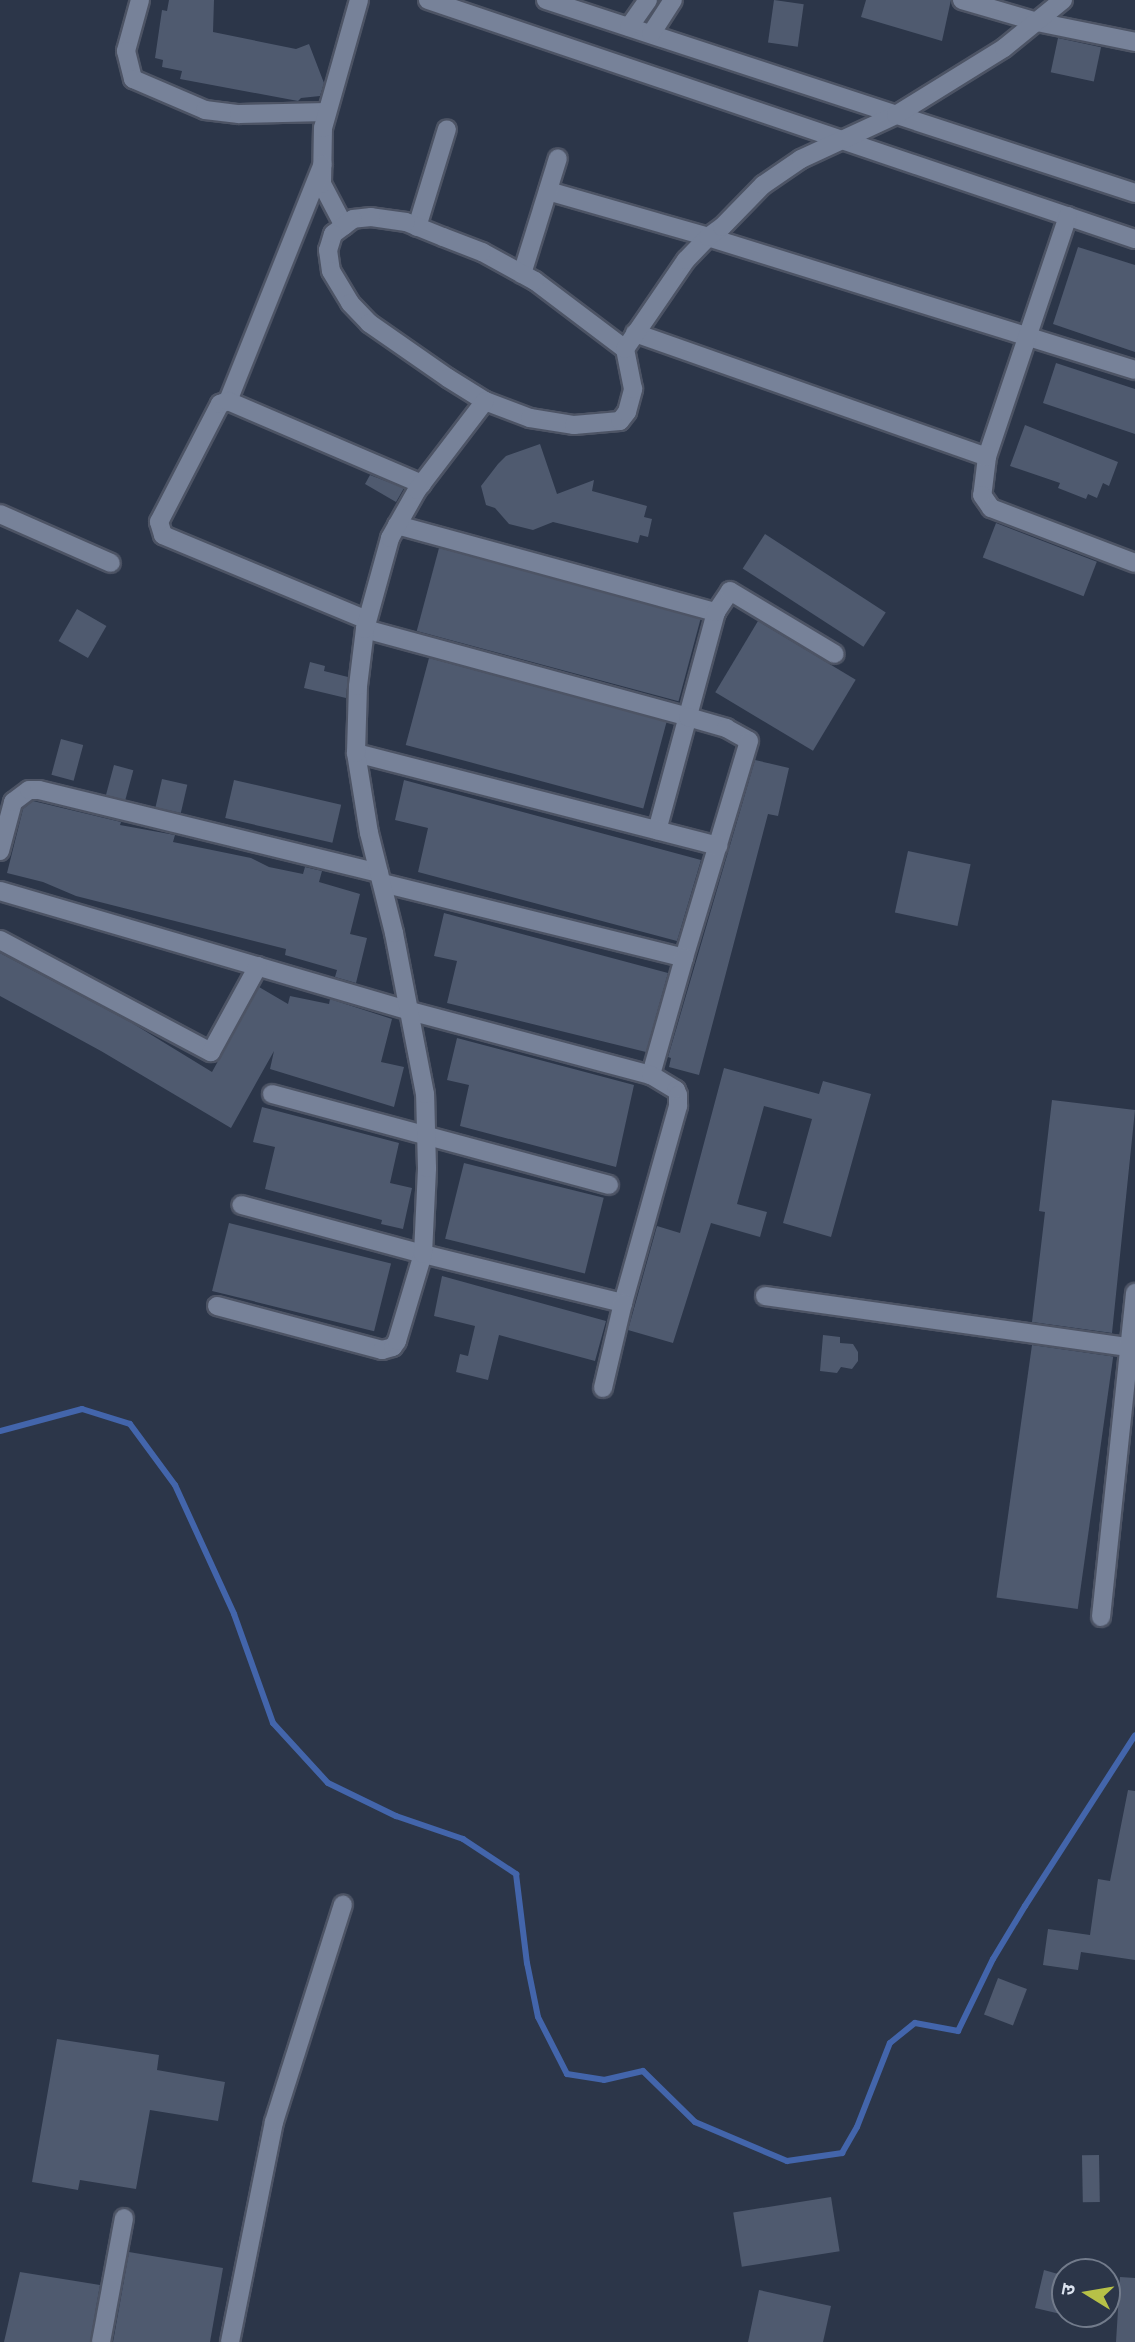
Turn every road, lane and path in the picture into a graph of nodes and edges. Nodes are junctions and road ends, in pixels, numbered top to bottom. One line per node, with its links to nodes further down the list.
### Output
1 (140, 0): 13 (street)
2 (359, 0): 13 (street)
3 (428, 0): 16 (street)
4 (547, 0): 10 (street)
5 (648, 0): 10 (street)
6 (673, 0): 11 (street)
7 (962, 0): 9 (street)
8 (1063, 0): 9 (street)
9 (1037, 22): 12 (street); 14 (street)
10 (629, 27): 11 (street)
11 (651, 34): 14 (street)
12 (1135, 43)
13 (327, 112): 18 (street)
14 (896, 115): 16 (street); 20 (street)
15 (447, 129): 23 (street)
16 (841, 141): 21 (street); 24 (street)
17 (558, 158): 19 (street)
18 (323, 164): 22 (street); 30 (street)
19 (548, 191): 24 (street); 26 (street)
20 (1135, 193)
21 (1068, 216): 25 (street); 27 (street)
22 (344, 226): 23 (street); 31 (street)
23 (417, 227): 26 (street)
24 (708, 237): 27 (street); 28 (street)
25 (1135, 239)
26 (522, 274): 28 (street)
27 (1030, 335): 29 (street); 32 (street)
28 (630, 341): 31 (street); 32 (street)
29 (1135, 370)
30 (228, 401): 33 (street); 39 (street)
31 (485, 401): 33 (street)
32 (987, 457): 37 (street)
33 (422, 484): 35 (street)
34 (0, 514): 36 (street)
35 (397, 525): 38 (street); 39 (street)
36 (111, 563)
37 (1135, 563)
38 (716, 612): 40 (street); 41 (street)
39 (366, 625): 41 (street); 42 (street)
40 (835, 653)
41 (688, 717): 43 (street); 44 (street)
42 (356, 753): 43 (street); 46 (street)
43 (657, 830): 44 (street)
44 (718, 846): 49 (street)
45 (0, 851): 46 (street)
46 (380, 878): 49 (street); 51 (street)
47 (1, 891): 50 (street)
48 (0, 940): 50 (street)
49 (684, 958): 52 (street)
50 (258, 967): 51 (street)
51 (410, 1011): 52 (street); 54 (street)
52 (651, 1075): 60 (street)
53 (272, 1094): 54 (street)
54 (425, 1135): 55 (street); 57 (street)
55 (609, 1185)
56 (242, 1205): 57 (street)
57 (423, 1254): 60 (street); 61 (street)
58 (1135, 1293): 62 (street)
59 (765, 1296): 62 (street)
60 (623, 1303): 63 (street)
61 (217, 1306)
62 (1131, 1349): 64 (street)
63 (603, 1388)
64 (1116, 1461): 65 (street); 66 (street)
65 (1135, 1464)
66 (1101, 1617)
67 (343, 1905): 70 (street)
68 (124, 2218): 69 (street)
69 (102, 2342)
70 (230, 2342)

